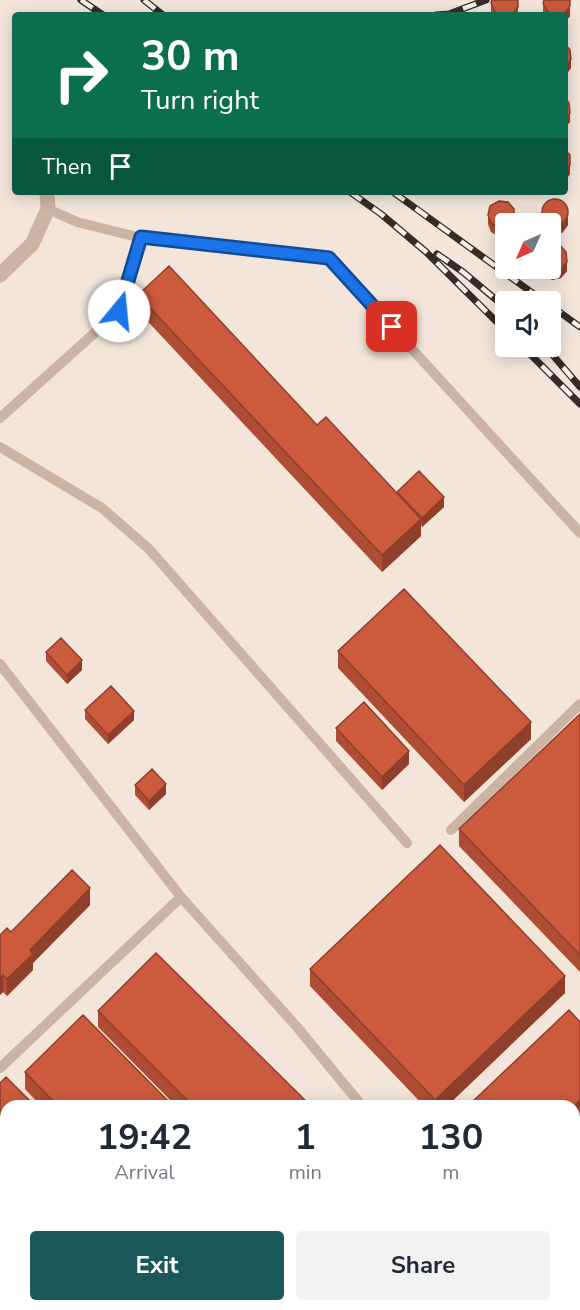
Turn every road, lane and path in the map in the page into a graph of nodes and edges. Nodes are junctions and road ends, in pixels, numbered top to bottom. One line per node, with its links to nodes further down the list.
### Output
1 (47, 195): 2 (street)
2 (48, 209): 3 (lane); 4 (street)
3 (141, 237): 5 (lane); 7 (lane)
4 (0, 275)
5 (0, 418)
6 (0, 447): 11 (lane)
7 (580, 533)
8 (0, 664): 12 (lane)
9 (580, 704): 10 (lane)
10 (451, 830)
11 (407, 843)
12 (181, 897): 13 (lane); 14 (lane)
13 (0, 1068)
14 (357, 1100)

